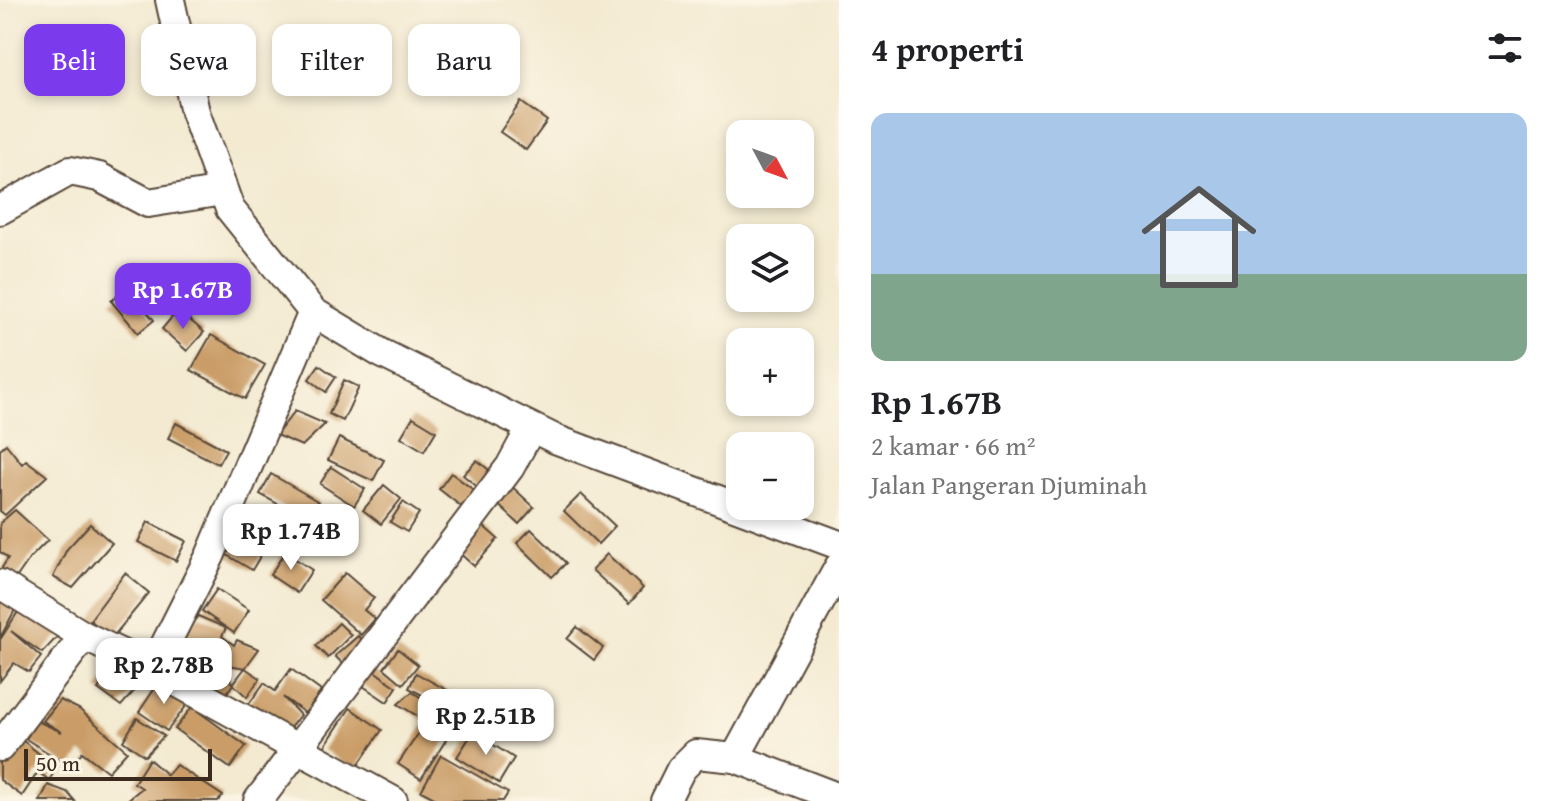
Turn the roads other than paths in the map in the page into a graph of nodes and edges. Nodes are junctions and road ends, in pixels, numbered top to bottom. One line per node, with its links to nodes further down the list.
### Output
1 (170, 0): 2 (street)
2 (223, 191): 3 (street); 4 (street)
3 (0, 210)
4 (313, 312): 5 (street); 10 (street)
5 (531, 428): 6 (street); 12 (street)
6 (839, 545)
7 (839, 567): 13 (street)
8 (0, 584): 9 (street)
9 (84, 636): 10 (street); 11 (street)
10 (153, 669): 12 (street)
11 (0, 747)
12 (295, 749): 15 (street); 16 (street)
13 (735, 758): 14 (street); 17 (street)
14 (839, 798)
15 (258, 801)
16 (393, 801)
17 (665, 801)

